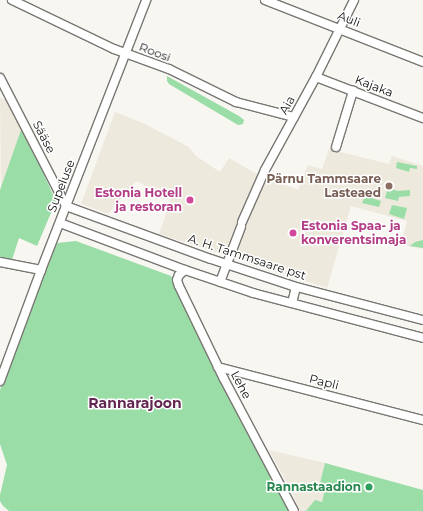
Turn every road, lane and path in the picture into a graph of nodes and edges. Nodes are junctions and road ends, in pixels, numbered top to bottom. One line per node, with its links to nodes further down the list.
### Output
1 (12, 0): 6 (street, Roosi)
2 (146, 0): 6 (street, Supeluse)
3 (265, 0): 5 (street, Auli)
4 (354, 0): 5 (street, Aia)
5 (341, 29): 7 (street, Auli); 8 (street, Aia)
6 (125, 53): 11 (street, Roosi); 14 (street, Supeluse)
7 (423, 62)
8 (316, 77): 10 (street, Kajaka); 11 (street, Aia)
9 (0, 78): 14 (street, Sääse)
10 (353, 91): 12 (street, Kajaka); 13 (street)
11 (294, 117): 17 (street, Aia)
12 (423, 118)
13 (336, 147)
14 (66, 206): 15 (street, Supeluse); 17 (street, A. H. Tammsaare pst)
15 (60, 223): 18 (street, Supeluse); 19 (street)
16 (0, 262): 18 (street)
17 (226, 264): 20 (street, Aia); 21 (street, A. H. Tammsaare pst)
18 (41, 270): 26 (street, Supeluse)
19 (185, 270): 20 (street); 25 (street, Lehe)
20 (220, 282): 22 (street)
21 (296, 287): 22 (street); 23 (street, A. H. Tammsaare pst)
22 (292, 303): 24 (street)
23 (423, 320)
24 (423, 338)
25 (218, 368): 27 (street, Papli); 28 (street, Lehe)
26 (0, 381)
27 (423, 420)
28 (294, 511)

